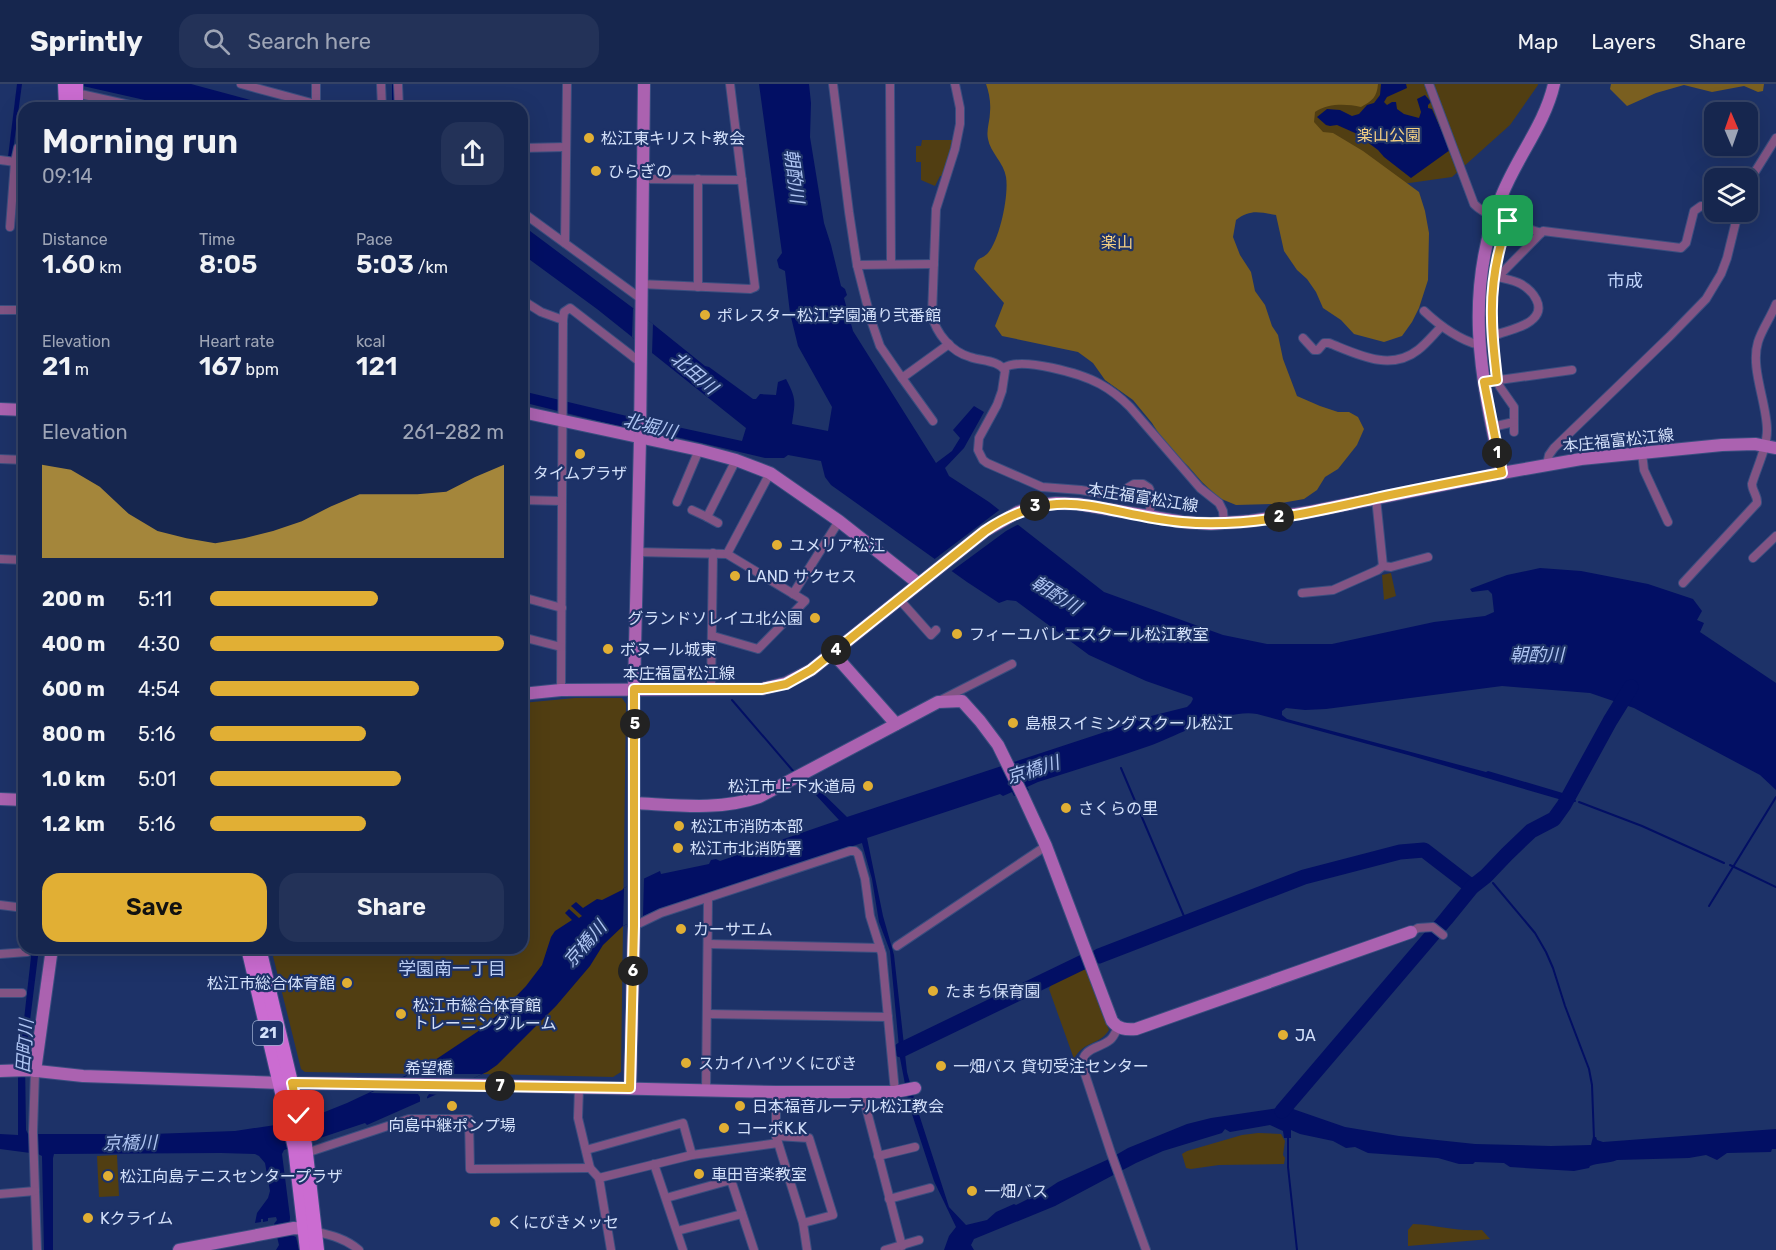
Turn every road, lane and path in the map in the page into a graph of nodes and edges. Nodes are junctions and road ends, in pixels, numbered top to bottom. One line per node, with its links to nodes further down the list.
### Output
1 (241, 84): 17 (street)
2 (316, 84): 18 (street)
3 (381, 84): 19 (street)
4 (398, 84): 20 (street)
5 (567, 84): 22 (street)
6 (644, 84): 28 (street)
7 (730, 84): 30 (street)
8 (833, 84): 41 (street)
9 (890, 84): 39 (street)
10 (955, 84): 40 (street)
11 (1430, 84): 33 (street)
12 (1554, 84): 33 (street)
13 (71, 87): 14 (main road); 15 (main road); 16 (street)
14 (67, 102)
15 (75, 102)
16 (122, 102)
17 (312, 102)
18 (316, 102)
19 (382, 102)
20 (399, 102)
21 (1776, 138): 27 (street)
22 (566, 147): 24 (street); 38 (street)
23 (18, 148): 26 (street)
24 (528, 148)
25 (0, 160): 26 (street)
26 (15, 162): 36 (street)
27 (1757, 168)
28 (643, 179): 29 (street); 43 (street)
29 (698, 179): 30 (street); 44 (street)
30 (742, 180): 44 (street)
31 (1704, 207): 37 (street)
32 (528, 216): 38 (street)
33 (1494, 216): 34 (street); 56 (street)
34 (1508, 221): 37 (street); 42 (street)
35 (1735, 222): 76 (street)
36 (10, 227)
37 (1541, 233): 42 (street)
38 (565, 243): 45 (street)
39 (891, 264): 40 (street); 41 (street)
40 (934, 264): 55 (street)
41 (857, 265): 60 (street)
42 (1496, 280): 53 (street); 53 (street)
43 (640, 284): 44 (street); 45 (street)
44 (698, 287)
45 (640, 302): 57 (street)
46 (528, 304): 51 (street)
47 (1776, 304): 70 (street)
48 (0, 310): 49 (street)
49 (18, 310)
50 (1424, 311): 52 (street)
51 (564, 320): 57 (street); 66 (street)
52 (1441, 327): 54 (street); 56 (street)
53 (1492, 336): 61 (street)
54 (1303, 338)
55 (949, 344): 58 (street); 60 (street)
56 (1479, 345): 62 (street)
57 (640, 358): 69 (street)
58 (1004, 368): 85 (street); 89 (street)
59 (1572, 370): 61 (street)
60 (902, 378): 67 (street)
61 (1497, 380): 62 (street); 68 (street)
62 (1484, 382): 68 (street)
63 (0, 409): 64 (street)
64 (18, 410)
65 (528, 413): 66 (street)
66 (562, 417): 69 (street); 81 (street)
67 (933, 422)
68 (1492, 427): 78 (street)
69 (640, 435): 71 (street); 91 (street)
70 (1770, 446): 72 (street, 本庄福富松江線); 99 (street)
71 (699, 450): 75 (street); 82 (street)
72 (1642, 453): 76 (street, 本庄福富松江線); 87 (street)
73 (0, 459): 74 (street)
74 (18, 460)
75 (736, 460): 77 (street); 84 (street)
76 (1547, 465): 78 (street, 本庄福富松江線)
77 (770, 473): 86 (street); 93 (street)
78 (1502, 473): 79 (street, 本庄福富松江線)
79 (1376, 498): 89 (street, 本庄福富松江線); 98 (street)
80 (528, 500): 81 (street)
81 (562, 501): 105 (street)
82 (677, 502)
83 (692, 510): 84 (street)
84 (707, 517): 88 (street)
85 (1149, 518): 89 (street, 本庄福富松江線); 100 (street, 本庄福富松江線)
86 (839, 521): 100 (street); 102 (street)
87 (1668, 522)
88 (718, 523)
89 (1224, 523)
90 (1776, 536): 95 (street)
91 (636, 552): 92 (street); 112 (street)
92 (713, 553): 93 (street); 107 (street)
93 (727, 554): 102 (street)
94 (1428, 556): 98 (street)
95 (1753, 558)
96 (0, 559): 97 (street)
97 (18, 560)
98 (1383, 566): 101 (street)
99 (1683, 583)
100 (919, 584): 104 (street, 本庄福富松江線)
101 (1302, 593)
102 (793, 594): 107 (street)
103 (528, 599): 105 (street)
104 (899, 599): 106 (street); 110 (street, 本庄福富松江線)
105 (562, 608): 109 (street)
106 (936, 630)
107 (713, 636): 114 (street)
108 (528, 639): 109 (street)
109 (561, 647): 113 (street)
110 (832, 653): 114 (street, 本庄福富松江線); 117 (street)
111 (1012, 664): 116 (street)
112 (634, 689): 113 (street, 本庄福富松江線); 114 (street, 本庄福富松江線); 120 (street)
113 (561, 690): 115 (street, 本庄福富松江線)
114 (711, 690)
115 (528, 693)
116 (938, 702): 117 (street); 121 (street)
117 (896, 724): 120 (street)
118 (0, 799): 119 (street)
119 (18, 800)
120 (634, 804): 125 (street)
121 (1046, 846): 129 (street); 140 (street)
122 (708, 898): 125 (street); 128 (street); 130 (street)
123 (0, 905): 124 (street)
124 (18, 907)
125 (634, 926): 145 (street)
126 (1411, 932): 127 (street); 140 (street)
127 (1443, 935)
128 (708, 944): 130 (street); 138 (street)
129 (897, 946)
130 (880, 948): 139 (street)
131 (18, 953): 132 (street)
132 (0, 954)
133 (51, 954): 141 (street)
134 (250, 954): 143 (main road, 21)
135 (260, 954): 143 (main road, 21)
136 (0, 993): 137 (street)
137 (22, 993)
138 (707, 1014): 139 (street); 147 (street)
139 (888, 1017): 148 (street)
140 (1119, 1027): 181 (street)
141 (26, 1070): 142 (street, 希望橋); 143 (street, 希望橋); 161 (street)
142 (0, 1071)
143 (286, 1083): 144 (street, 希望橋); 153 (main road, 21)
144 (579, 1088): 145 (street, 希望橋); 154 (street)
145 (630, 1088): 147 (street, 希望橋)
146 (915, 1088): 148 (street, 希望橋)
147 (706, 1091): 149 (street, 希望橋)
148 (898, 1091): 150 (street, 希望橋)
149 (776, 1092): 150 (street, 希望橋); 151 (street)
150 (862, 1092): 156 (street)
151 (777, 1139): 155 (street); 166 (street); 166 (street)
152 (915, 1147): 156 (street)
153 (302, 1149): 158 (street); 167 (main road, 21)
154 (586, 1150): 155 (street); 158 (street)
155 (692, 1155): 157 (street)
156 (878, 1156): 164 (street)
157 (654, 1164): 159 (street); 163 (street)
158 (590, 1168): 159 (street)
159 (599, 1178): 177 (street)
160 (930, 1188): 164 (street)
161 (35, 1191): 162 (street); 172 (street)
162 (0, 1194)
163 (666, 1198): 165 (street); 168 (street)
164 (889, 1199): 170 (street)
165 (742, 1214): 168 (street); 171 (street)
166 (803, 1223): 179 (street)
167 (304, 1229): 173 (street); 174 (main road, 21); 175 (main road, 21); 176 (street)
168 (677, 1231): 178 (street)
169 (919, 1240): 170 (street)
170 (902, 1246): 180 (street)
171 (751, 1249)
172 (37, 1250)
173 (179, 1250)
174 (307, 1250)
175 (316, 1250)
176 (359, 1250)
177 (611, 1250)
178 (683, 1250)
179 (807, 1250)
180 (885, 1250)
181 (1146, 1250)

